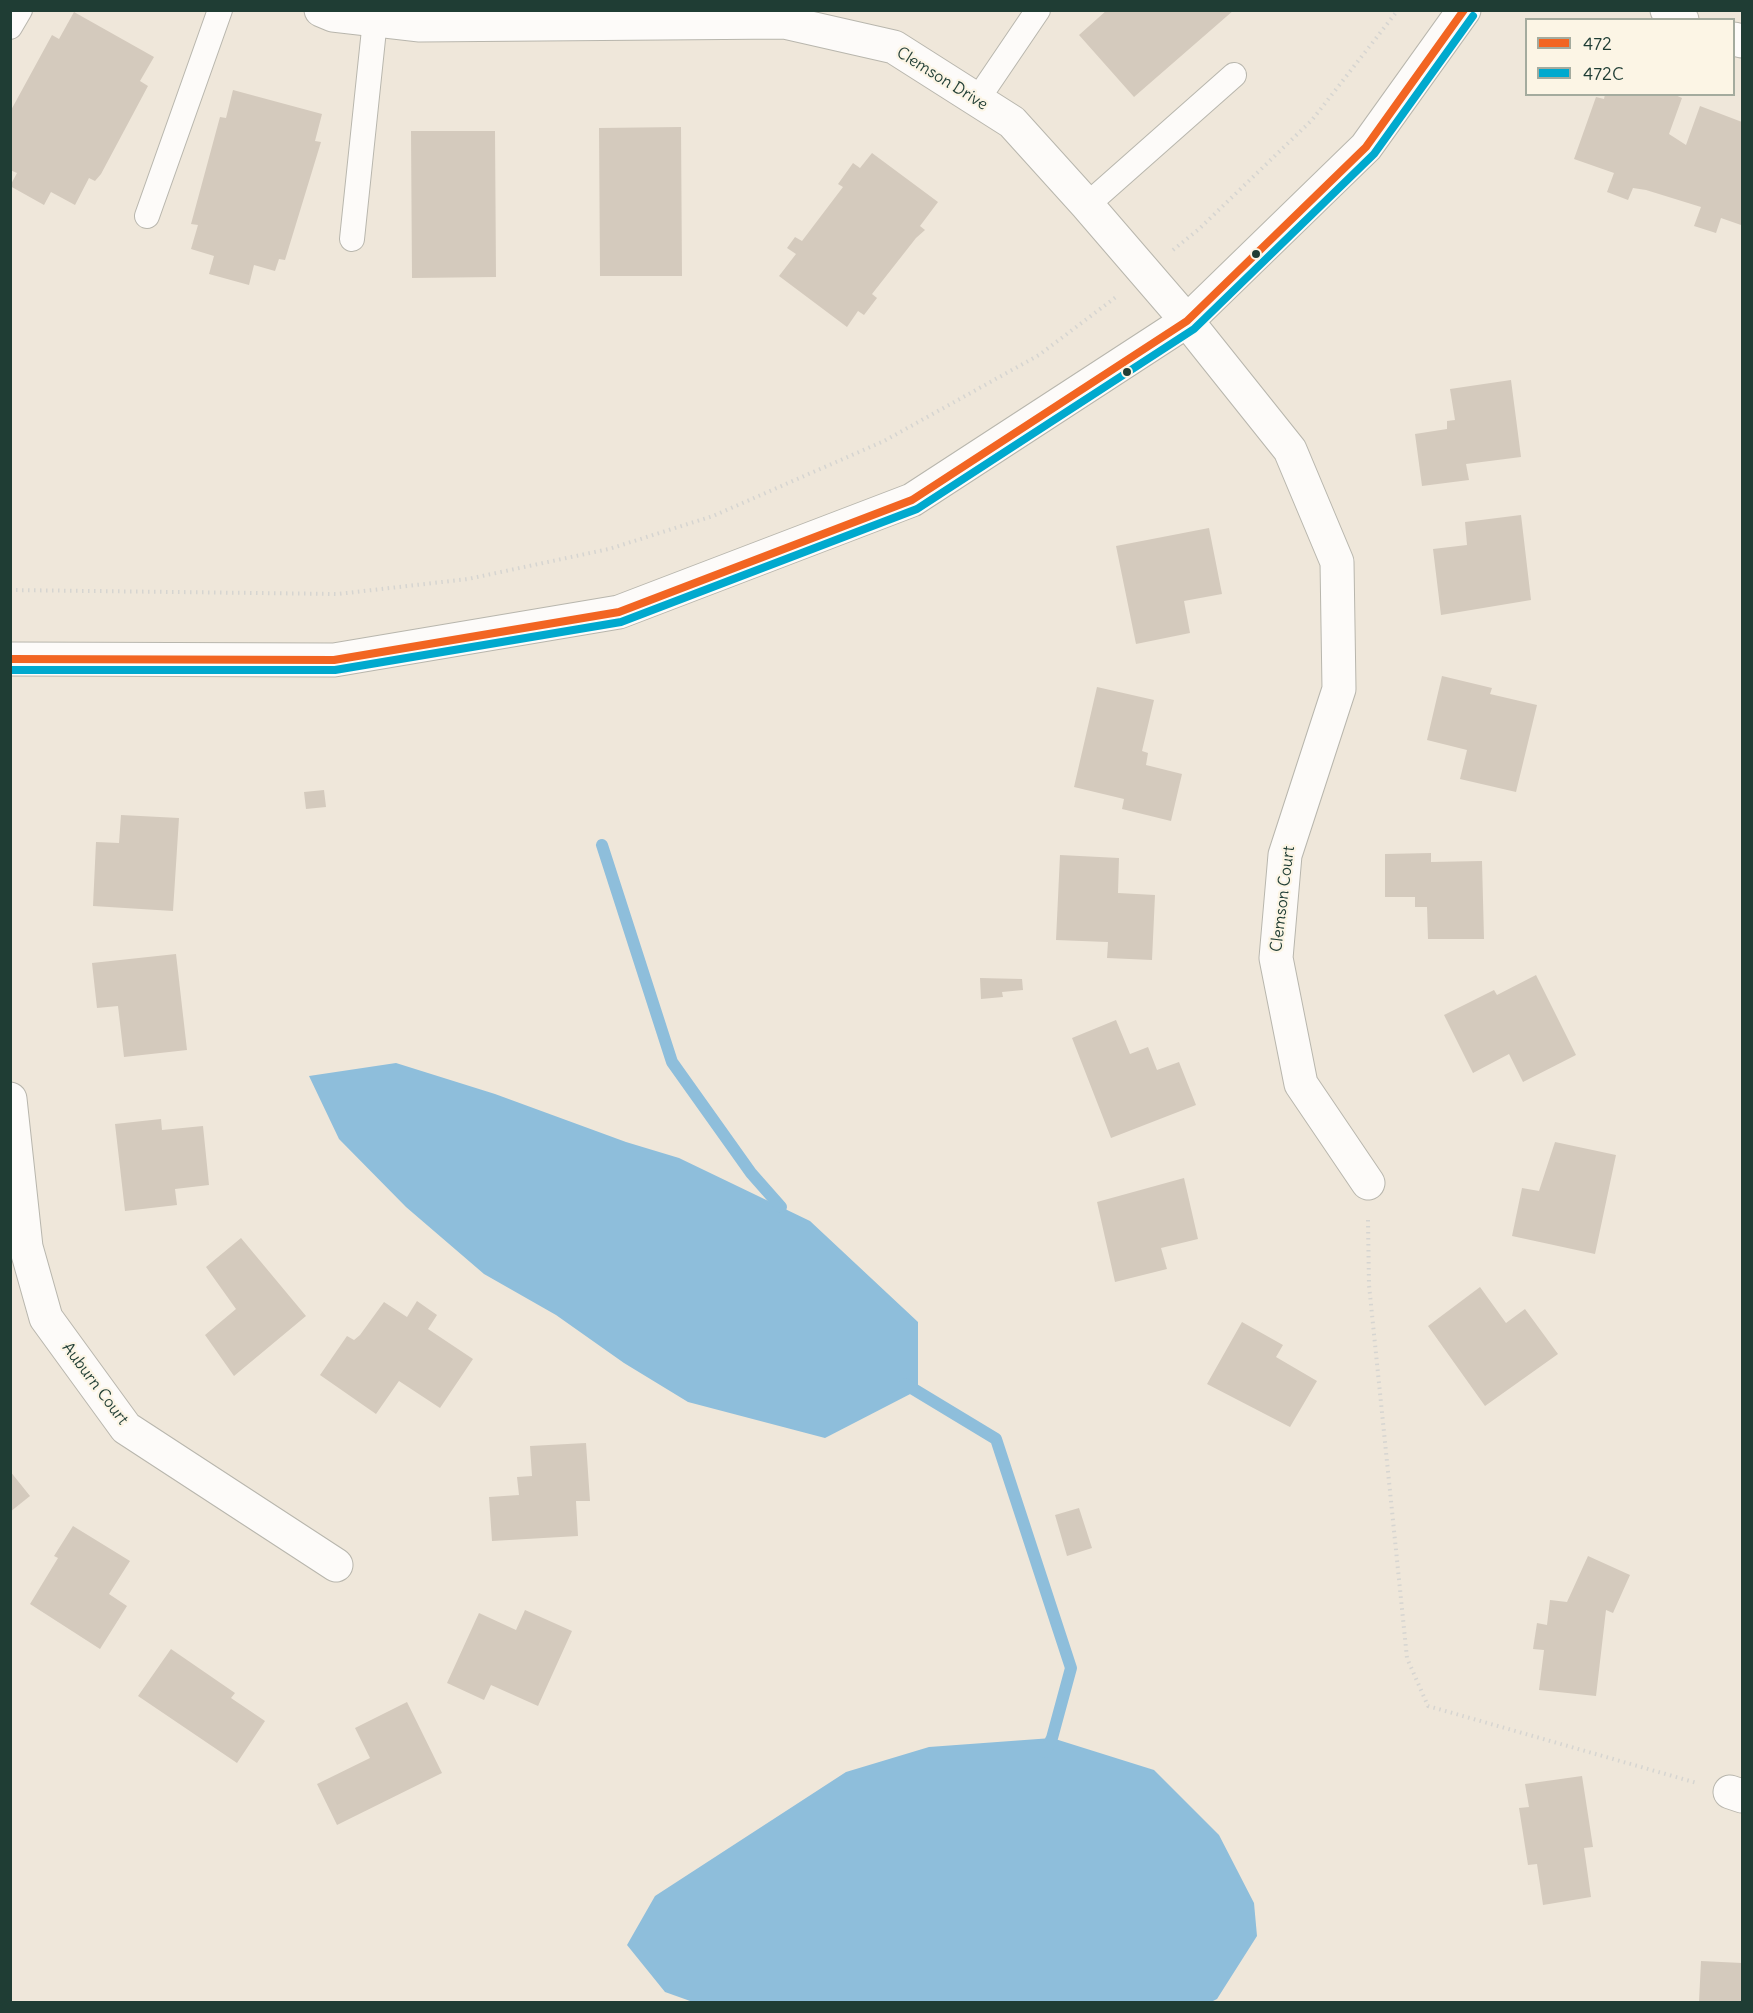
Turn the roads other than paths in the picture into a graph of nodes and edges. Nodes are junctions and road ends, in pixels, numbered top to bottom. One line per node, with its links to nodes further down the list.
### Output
1 (20, 10): 9 (lane)
2 (220, 10): 13 (lane)
3 (321, 10): 8 (street, Clemson Drive)
4 (1038, 10): 11 (lane)
5 (1464, 10): 15 (street)
6 (517, 17): 7 (street, Clemson Drive); 8 (street, Clemson Drive)
7 (682, 17): 11 (street, Clemson Drive)
8 (375, 20): 14 (lane)
9 (10, 27)
10 (1234, 75): 12 (lane)
11 (977, 100): 12 (street, Clemson Drive)
12 (1087, 204): 15 (street, Clemson Drive)
13 (147, 216)
14 (352, 239)
15 (1186, 321): 16 (street); 18 (street, Clemson Court)
16 (10, 659)
17 (10, 1099): 19 (street, Auburn Court)
18 (1368, 1183)
19 (336, 1565)

